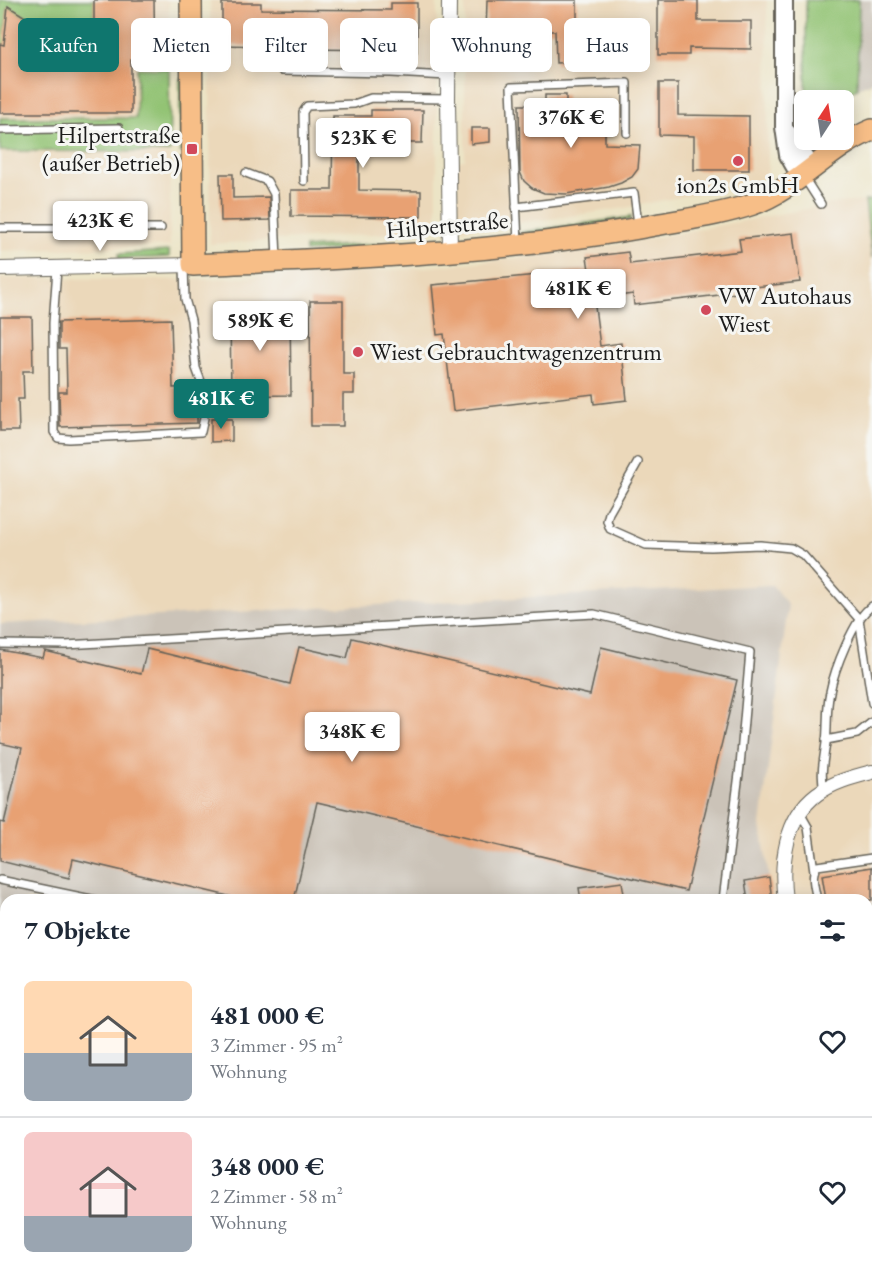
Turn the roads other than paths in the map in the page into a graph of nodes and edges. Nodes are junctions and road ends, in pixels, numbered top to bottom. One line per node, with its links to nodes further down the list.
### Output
1 (191, 0): 24 (main road)
2 (449, 0): 4 (street)
3 (784, 0): 14 (street)
4 (449, 18)
5 (328, 72): 7 (lane)
6 (448, 72): 7 (street)
7 (448, 76): 8 (street)
8 (448, 99): 15 (lane); 22 (street)
9 (119, 128): 10 (lane)
10 (0, 130)
11 (872, 130): 14 (main road, Hilpertstraße)
12 (627, 133): 17 (lane)
13 (246, 173): 23 (lane)
14 (806, 174): 16 (lane); 20 (main road, Hilpertstraße)
15 (304, 181)
16 (821, 204)
17 (516, 207): 20 (lane); 21 (lane)
18 (0, 228): 19 (lane)
19 (161, 228)
20 (638, 228): 21 (main road, Hilpertstraße)
21 (518, 245): 22 (main road, Hilpertstraße)
22 (450, 251): 23 (main road, Hilpertstraße)
23 (276, 262): 24 (main road, Hilpertstraße)
24 (188, 266): 26 (street, Hilpertstraße); 26 (lane)
25 (0, 269): 26 (street, Hilpertstraße)
26 (57, 269)
27 (638, 462): 29 (lane)
28 (872, 606): 29 (lane)
29 (860, 619): 31 (lane); 33 (lane)
30 (0, 644): 41 (lane)
31 (872, 703)
32 (872, 722): 33 (lane)
33 (826, 740): 35 (lane)
34 (872, 772): 35 (street)
35 (824, 789): 36 (street)
36 (800, 813): 38 (lane); 42 (street)
37 (872, 858): 38 (lane)
38 (814, 871): 43 (lane)
39 (0, 880): 40 (lane)
40 (67, 894)
41 (724, 894)
42 (783, 894)
43 (816, 894)

